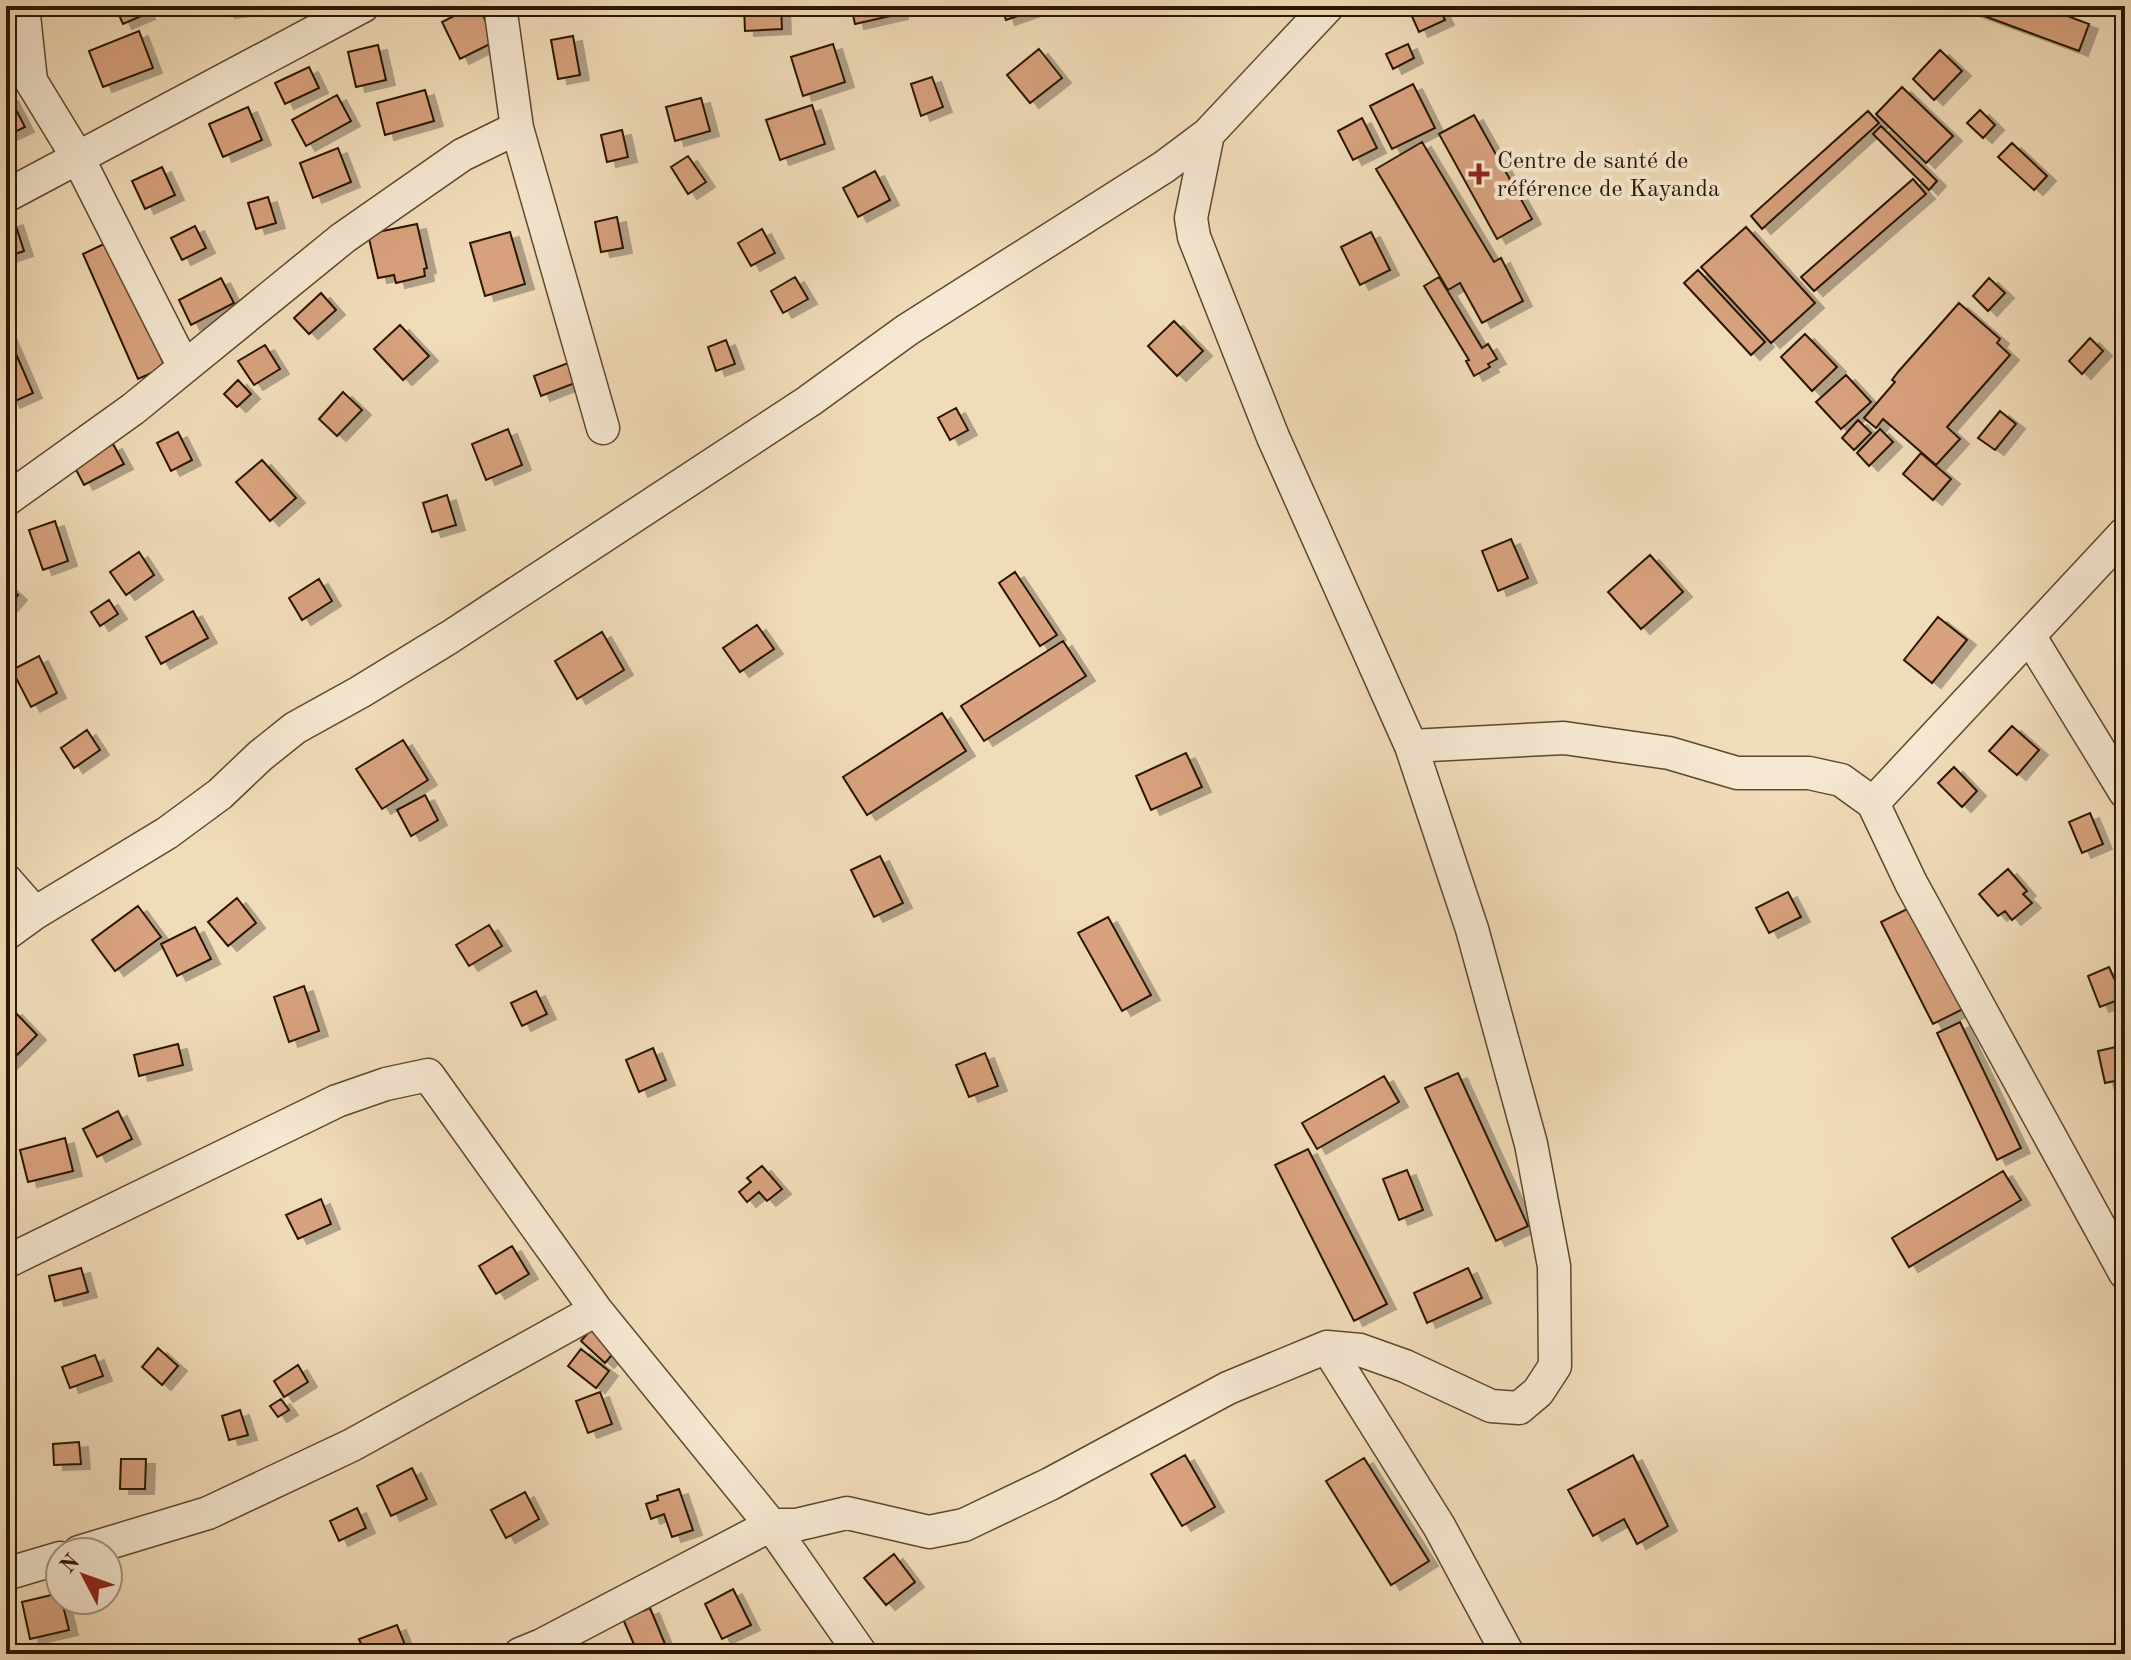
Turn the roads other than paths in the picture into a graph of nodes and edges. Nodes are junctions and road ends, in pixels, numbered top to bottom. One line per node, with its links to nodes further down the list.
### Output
1 (23, 6): 5 (street)
2 (363, 6): 8 (street)
3 (500, 6): 6 (street)
4 (1328, 6): 7 (street)
5 (18, 88): 8 (street)
6 (517, 128): 10 (street); 11 (street)
7 (1208, 134): 15 (street); 19 (street)
8 (78, 158): 9 (street); 10 (street)
9 (6, 196)
10 (184, 367): 12 (street)
11 (603, 428)
12 (6, 500)
13 (2125, 533): 14 (street)
14 (2030, 637): 16 (street); 17 (street)
15 (1411, 746): 17 (street); 24 (street)
16 (2125, 792)
17 (1873, 803): 22 (street)
18 (6, 880): 19 (street)
19 (35, 913): 20 (street)
20 (6, 934)
21 (6, 1262): 23 (street)
22 (2125, 1273)
23 (596, 1310): 25 (street); 26 (street)
24 (1327, 1347): 25 (street); 31 (street)
25 (771, 1525): 29 (street); 30 (street)
26 (124, 1538)
27 (44, 1563): 28 (street)
28 (6, 1574)
29 (520, 1654)
30 (861, 1654)
31 (1508, 1654)

